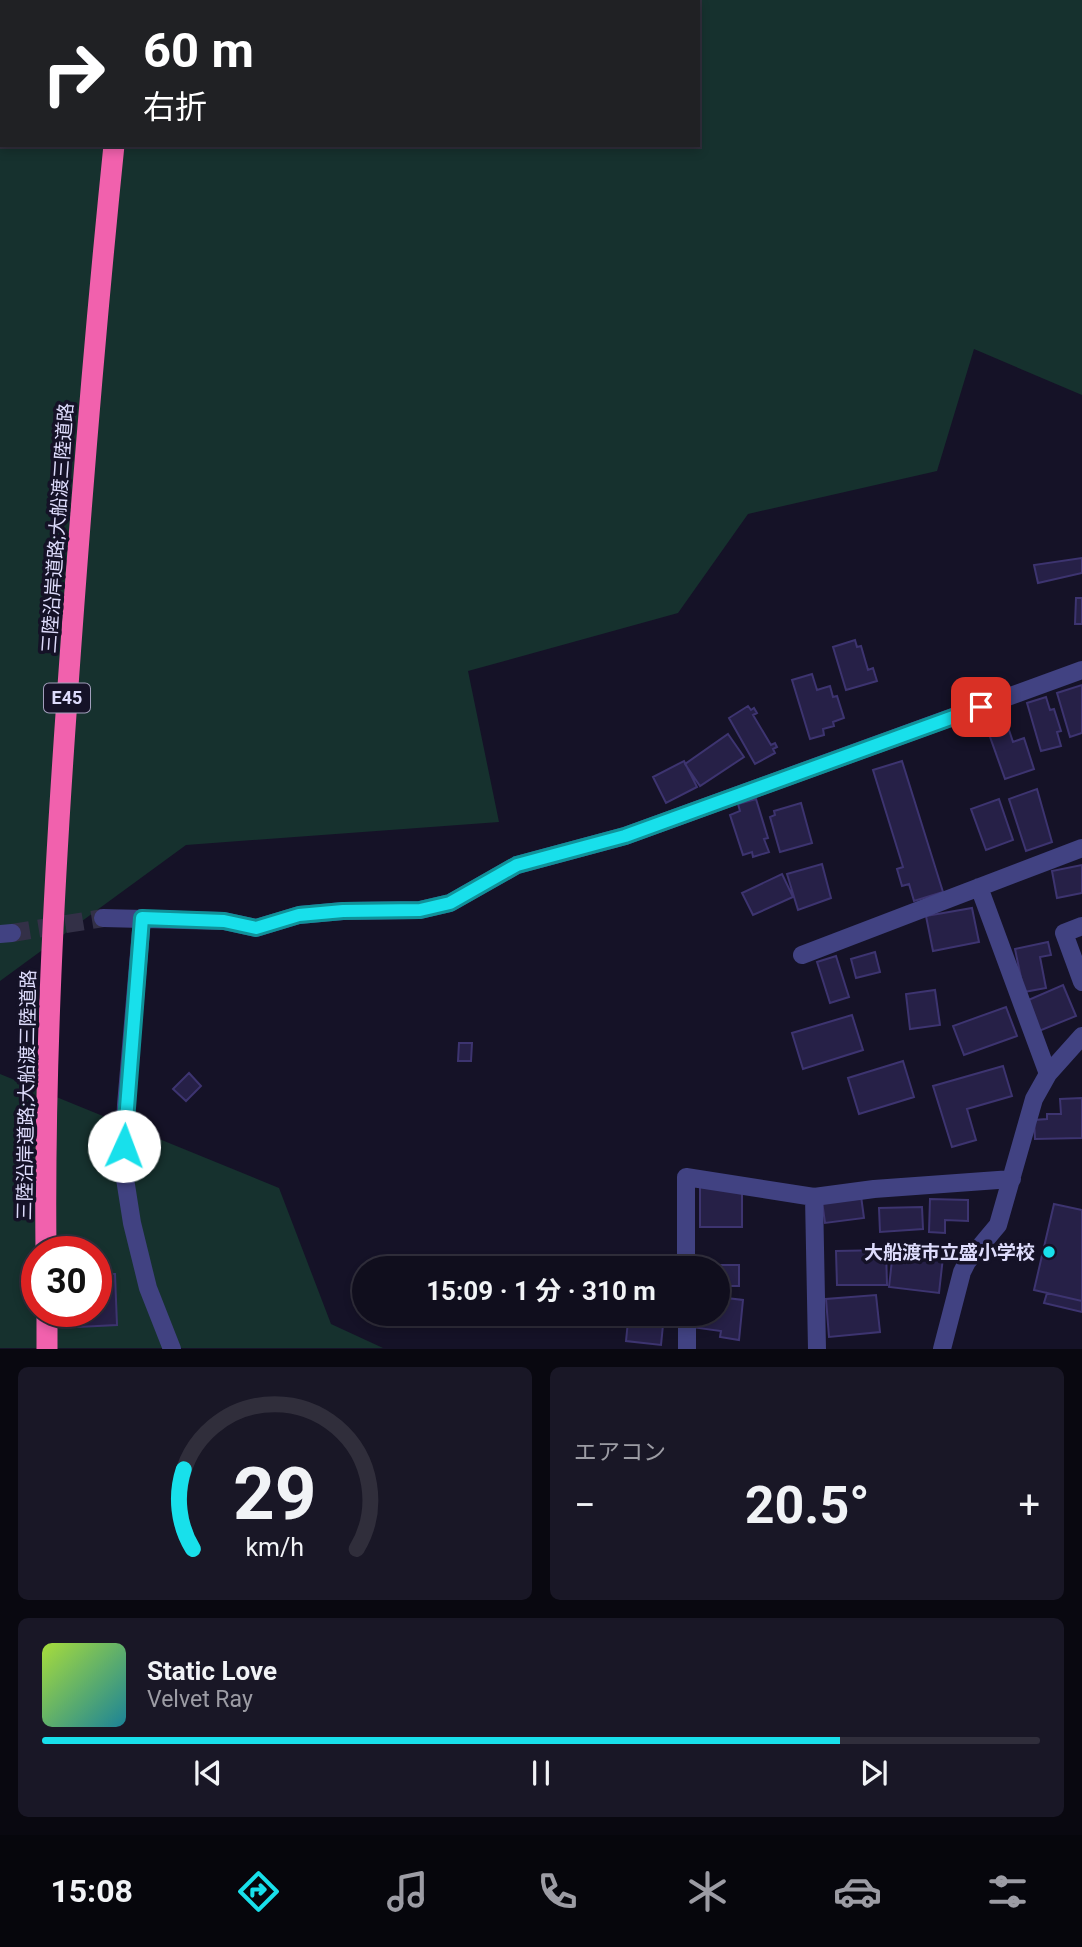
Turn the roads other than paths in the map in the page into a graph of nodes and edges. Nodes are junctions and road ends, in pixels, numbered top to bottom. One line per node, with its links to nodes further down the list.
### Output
1 (114, 147): 14 (highway, 三陸沿岸道路;大船渡三陸道路 / E45)
2 (1082, 670): 6 (street)
3 (1082, 848): 4 (street)
4 (979, 887): 8 (street); 11 (street)
5 (103, 918): 6 (street)
6 (142, 918): 19 (street)
7 (1082, 926): 9 (street)
8 (802, 955)
9 (1082, 982)
10 (1082, 1036): 11 (street)
11 (1048, 1074): 12 (street)
12 (1012, 1179): 13 (street); 22 (street)
13 (814, 1197): 15 (street); 21 (street)
14 (46, 1236)
15 (687, 1256)
16 (687, 1326): 20 (street)
17 (47, 1327): 18 (highway)
18 (47, 1349)
19 (172, 1349)
20 (687, 1349)
21 (817, 1349)
22 (942, 1349)

